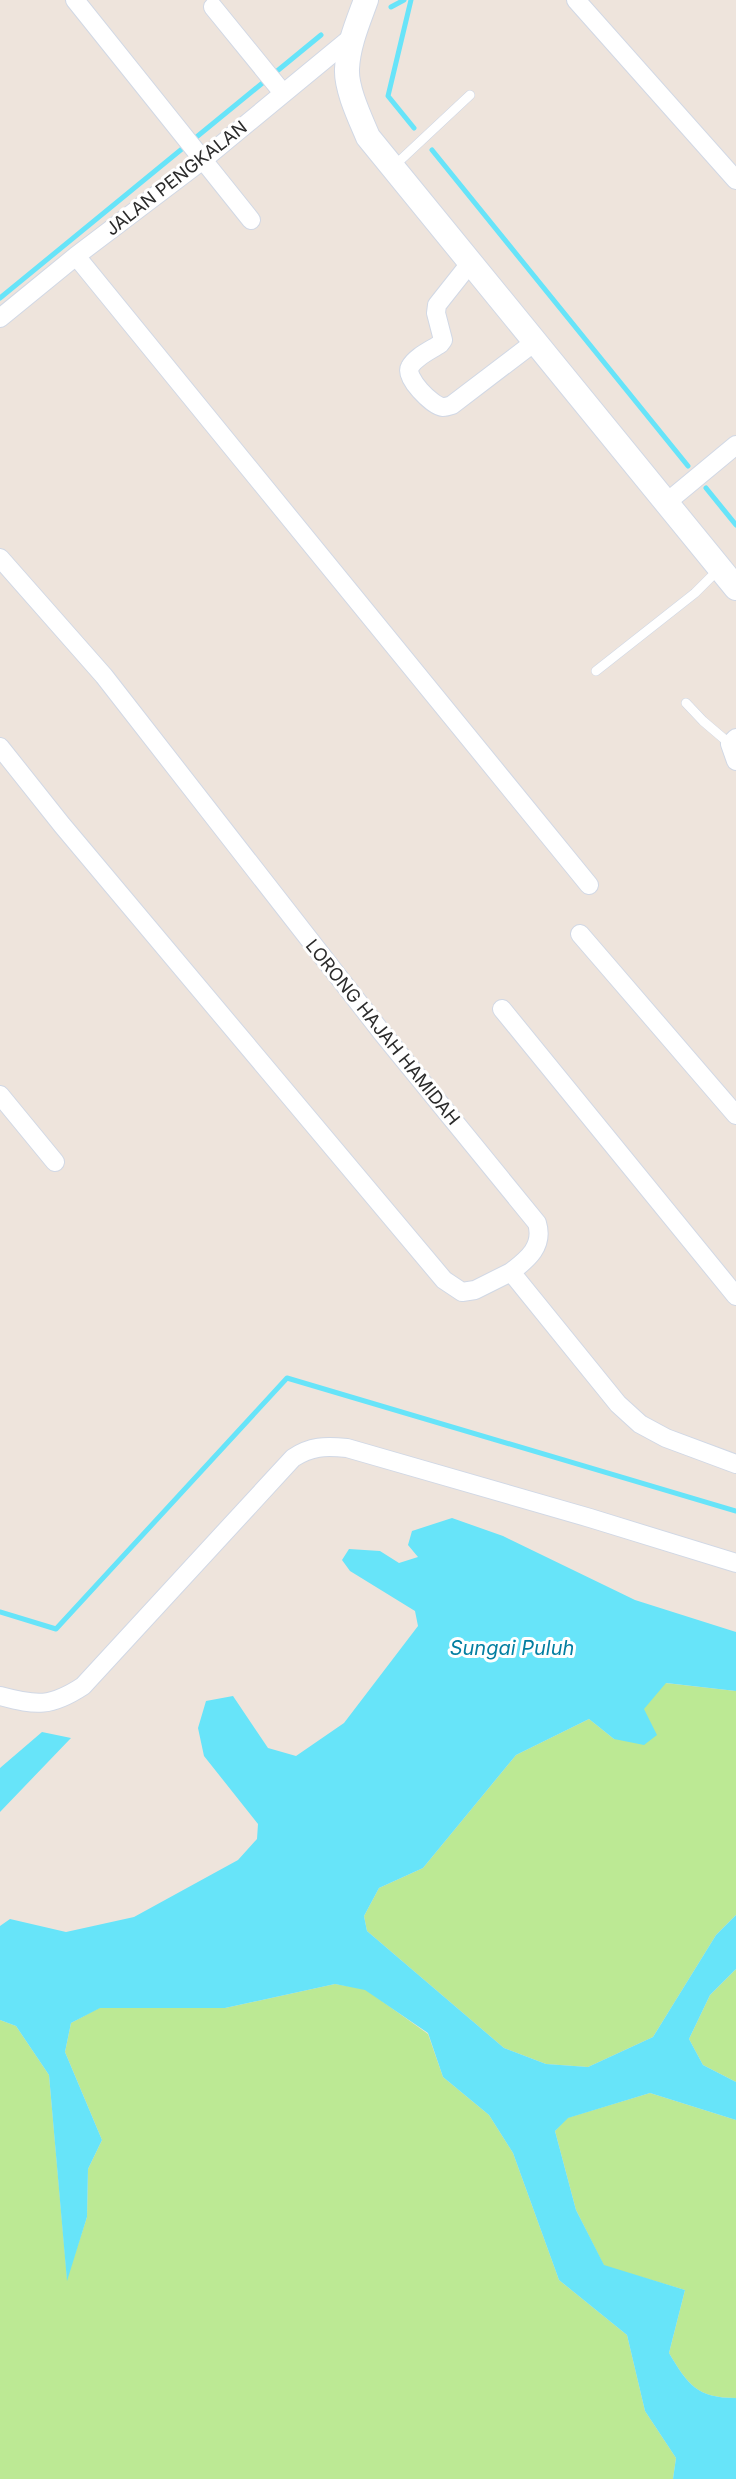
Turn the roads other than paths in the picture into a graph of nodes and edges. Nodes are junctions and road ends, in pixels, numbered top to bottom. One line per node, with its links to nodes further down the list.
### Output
1 (75, 0): 8 (street)
2 (366, 0): 5 (street)
3 (576, 0): 10 (street)
4 (213, 7): 6 (street)
5 (352, 37): 6 (street, JALAN PENGKALAN); 9 (street)
6 (273, 82): 8 (street, JALAN PENGKALAN)
7 (470, 95): 9 (lane)
8 (201, 155): 11 (street); 12 (street, JALAN PENGKALAN)
9 (393, 167): 13 (street)
10 (736, 180)
11 (251, 220)
12 (76, 256): 14 (street, JALAN PENGKALAN); 25 (street)
13 (471, 262): 15 (street); 15 (street)
14 (0, 318)
15 (536, 341): 17 (street)
16 (736, 445): 17 (street)
17 (666, 502): 19 (street)
18 (0, 558): 31 (street, LORONG HAJAH HAMIDAH)
19 (720, 568): 20 (street); 21 (lane)
20 (736, 588)
21 (596, 670)
22 (686, 703): 24 (lane)
23 (0, 747): 31 (street, LORONG HAJAH HAMIDAH)
24 (734, 748)
25 (589, 885)
26 (579, 934): 29 (street)
27 (502, 1009): 32 (street)
28 (0, 1095): 30 (street)
29 (736, 1115)
30 (55, 1162)
31 (511, 1272): 33 (street)
32 (736, 1296)
33 (736, 1464)
34 (736, 1563): 35 (street)
35 (0, 1696)

